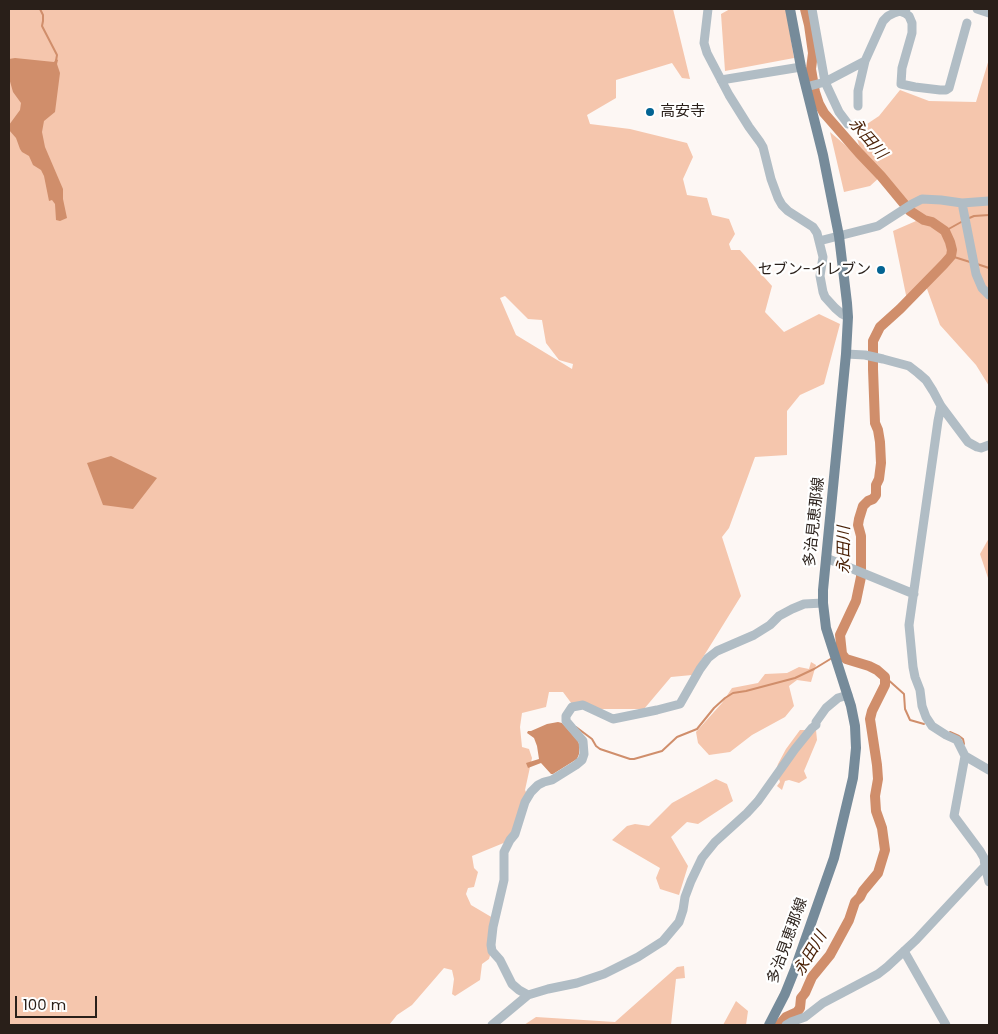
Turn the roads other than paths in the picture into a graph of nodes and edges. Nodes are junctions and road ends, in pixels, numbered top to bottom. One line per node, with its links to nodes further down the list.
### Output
1 (708, 9): 10 (street)
2 (790, 9): 9 (main road, 多治見恵那線)
3 (812, 9): 11 (street)
4 (977, 9): 6 (street)
5 (905, 11): 7 (street); 8 (street)
6 (989, 13)
7 (966, 23)
8 (865, 61): 11 (street); 13 (street)
9 (801, 67): 10 (street); 12 (main road, 多治見恵那線)
10 (722, 80): 18 (street)
11 (824, 83): 12 (street); 14 (street)
12 (807, 86): 17 (main road, 多治見恵那線)
13 (858, 106)
14 (848, 124)
15 (989, 201): 16 (street)
16 (962, 202): 17 (street); 19 (street)
17 (839, 236): 18 (street); 20 (main road, 多治見恵那線)
18 (819, 241): 20 (street)
19 (989, 294)
20 (848, 317): 21 (main road, 多治見恵那線)
21 (846, 354): 22 (street); 24 (main road, 多治見恵那線)
22 (941, 406): 23 (street); 25 (street)
23 (989, 445)
24 (826, 558): 25 (street); 26 (main road, 多治見恵那線)
25 (914, 594): 28 (street)
26 (823, 603): 27 (main road, 多治見恵那線); 33 (street)
27 (848, 695): 33 (street); 34 (main road, 多治見恵那線)
28 (965, 756): 29 (street); 30 (street)
29 (989, 770)
30 (985, 866): 31 (street); 32 (street)
31 (989, 882)
32 (904, 951): 37 (street); 38 (street)
33 (528, 995): 35 (street)
34 (775, 1015): 36 (main road, 多治見恵那線); 37 (street)
35 (492, 1025)
36 (769, 1025)
37 (786, 1025)
38 (946, 1025)

